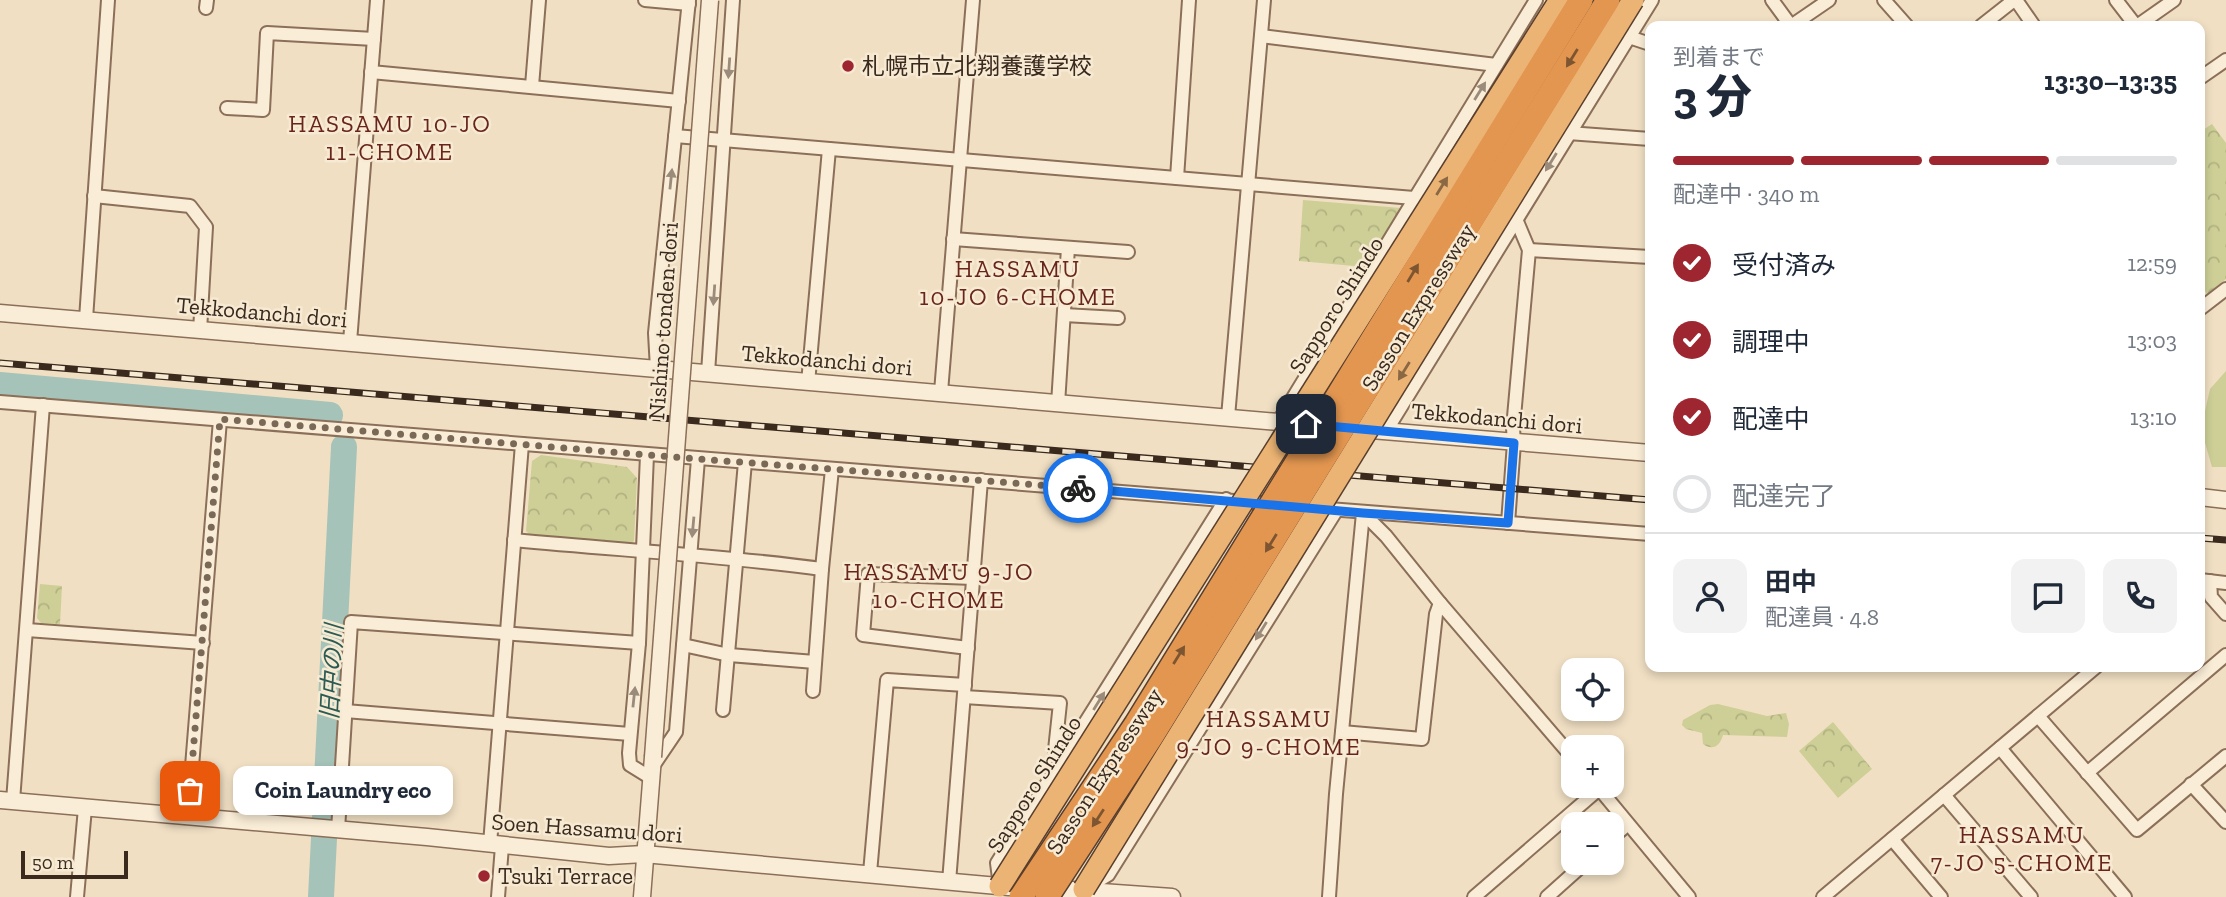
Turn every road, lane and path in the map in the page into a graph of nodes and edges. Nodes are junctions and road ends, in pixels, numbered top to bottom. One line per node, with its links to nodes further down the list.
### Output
1 (107, 0): 50 (street)
2 (377, 0): 33 (street)
3 (539, 0): 39 (street)
4 (645, 0): 23 (street)
5 (710, 0): 124 (street, Nishino tonden dori, bridge)
6 (733, 0): 45 (street, one-way to 45)
7 (973, 0): 47 (street)
8 (1189, 0): 48 (street)
9 (1264, 0): 31 (street)
10 (1536, 0): 36 (street)
11 (1560, 0): 143 (highway, Sapporo Shindo, one-way to 11, bridge)
12 (1581, 0): 148 (highway, Sasson Expressway, one-way to 12, bridge)
13 (1608, 0): 149 (highway, Sasson Expressway, one-way to 149, bridge)
14 (1633, 0): 144 (highway, one-way to 144, bridge)
15 (1652, 0): 16 (street); 32 (street)
16 (1664, 0)
17 (1772, 0): 24 (street)
18 (1829, 0): 25 (street)
19 (1884, 0): 26 (street)
20 (2015, 0): 27 (street); 28 (street)
21 (2116, 0): 29 (street)
22 (2174, 0): 30 (street)
23 (689, 2): 40 (street)
24 (1787, 21)
25 (1809, 21)
26 (1903, 21)
27 (1987, 21)
28 (2030, 21)
29 (2132, 21)
30 (2143, 21)
31 (1261, 37): 36 (street); 49 (street)
32 (1629, 37): 34 (street); 42 (street)
33 (374, 39): 37 (street); 41 (street)
34 (1645, 42)
35 (2226, 60): 38 (street)
36 (1496, 65): 51 (street, one-way to 36)
37 (371, 72): 39 (street); 65 (street)
38 (2205, 75)
39 (532, 86): 40 (street)
40 (679, 101): 43 (street)
41 (227, 108)
42 (1568, 133): 44 (street); 52 (street, one-way to 52)
43 (675, 136): 45 (street); 66 (street, one-way to 43)
44 (1645, 139)
45 (724, 140): 46 (street); 67 (street, one-way to 67)
46 (830, 149): 47 (street); 68 (street)
47 (959, 160): 48 (street); 53 (street)
48 (1177, 178): 49 (street)
49 (1249, 184): 51 (street); 73 (street)
50 (94, 196): 63 (street); 64 (street)
51 (1414, 198): 75 (street)
52 (1516, 219): 55 (street); 76 (street)
53 (953, 239): 54 (street); 69 (street)
54 (1068, 248): 56 (street); 61 (street)
55 (1529, 250): 57 (street); 77 (street)
56 (1128, 252)
57 (1645, 257)
58 (2226, 289): 59 (street)
59 (2205, 301)
60 (0, 313): 63 (street, Tekkodanchi dori)
61 (1064, 315): 62 (street); 71 (street)
62 (1118, 318)
63 (86, 319): 64 (street, Tekkodanchi dori)
64 (200, 331): 65 (street, Tekkodanchi dori)
65 (350, 342): 66 (street, Tekkodanchi dori)
66 (657, 369): 67 (street, Tekkodanchi dori)
67 (708, 373): 68 (street, Tekkodanchi dori)
68 (807, 383): 69 (street, Tekkodanchi dori)
69 (941, 392): 71 (street, Tekkodanchi dori)
70 (0, 401): 72 (street)
71 (1058, 404): 73 (street, Tekkodanchi dori)
72 (43, 405): 74 (street); 102 (street)
73 (1228, 417): 75 (street, Tekkodanchi dori)
74 (220, 419): 78 (street); 104 (street)
75 (1279, 421): 76 (street, Tekkodanchi dori)
76 (1386, 431): 77 (street, Tekkodanchi dori)
77 (1514, 443): 79 (street, Tekkodanchi dori); 90 (street)
78 (522, 444): 80 (street); 92 (street)
79 (1645, 453)
80 (647, 455): 81 (street); 93 (street)
81 (698, 459): 82 (street); 94 (street, one-way to 94)
82 (745, 463): 83 (street); 95 (street)
83 (832, 469): 84 (street); 96 (street)
84 (981, 480): 86 (street); 97 (street)
85 (2205, 498): 87 (street)
86 (1226, 499): 88 (street); 123 (street, one-way to 86)
87 (2226, 500)
88 (1336, 511): 89 (street); 144 (street, one-way to 144)
89 (1363, 513): 90 (street); 100 (street); 118 (street)
90 (1508, 523): 91 (street)
91 (1645, 534)
92 (514, 540): 93 (street); 103 (street)
93 (643, 553): 94 (street); 105 (street)
94 (690, 554): 95 (street); 106 (street)
95 (735, 558): 96 (street); 108 (street)
96 (821, 569): 110 (street)
97 (973, 578): 107 (street); 107 (street)
98 (2205, 581): 99 (street); 101 (street)
99 (2226, 583)
100 (1440, 603): 118 (street); 120 (street)
101 (2226, 614)
102 (27, 630): 104 (street); 130 (street)
103 (507, 633): 105 (street); 115 (street); 117 (street)
104 (203, 643): 132 (street)
105 (639, 643): 119 (street, one-way to 105)
106 (683, 645): 108 (street); 124 (street)
107 (968, 648): 113 (street)
108 (729, 655): 110 (street); 114 (street)
109 (2226, 655): 125 (street)
110 (815, 662): 112 (street)
111 (2090, 672): 116 (street)
112 (813, 691)
113 (964, 691): 123 (street); 140 (street); 142 (street)
114 (723, 710)
115 (345, 711): 117 (street); 136 (street)
116 (2038, 716): 121 (street); 125 (street)
117 (499, 724): 119 (street); 138 (street)
118 (1342, 732): 151 (street)
119 (630, 734): 124 (street)
120 (1561, 744)
121 (2000, 748): 127 (street); 158 (street)
122 (2226, 756): 126 (street)
123 (1062, 761): 143 (street)
124 (652, 768): 139 (street, Nishino tonden dori)
125 (2087, 773): 126 (street)
126 (2192, 784): 133 (street)
127 (1944, 795): 137 (street); 157 (street)
128 (1586, 798): 152 (street)
129 (1607, 798): 134 (street)
130 (6, 801): 131 (street, Soen Hassamu dori)
131 (85, 808): 132 (street, Soen Hassamu dori); 145 (street)
132 (188, 816): 136 (street, Soen Hassamu dori)
133 (2226, 822)
134 (1628, 824): 135 (street); 154 (street)
135 (1624, 828)
136 (335, 829): 138 (street, Soen Hassamu dori)
137 (1892, 839): 155 (street); 156 (street)
138 (496, 845): 139 (street, Soen Hassamu dori); 146 (street)
139 (644, 855): 140 (street, Soen Hassamu dori); 147 (street, Nishino tonden dori)
140 (870, 873): 142 (street, Soen Hassamu dori)
141 (1571, 875): 153 (street)
142 (949, 882): 143 (street, Soen Hassamu dori)
143 (1000, 886): 144 (street, Soen Hassamu dori)
144 (1084, 889): 150 (street, Soen Hassamu dori)
145 (77, 897)
146 (498, 897)
147 (642, 897)
148 (1021, 897)
149 (1047, 897)
150 (1172, 897)
151 (1329, 897)
152 (1474, 897)
153 (1547, 897)
154 (1689, 897)
155 (1824, 897)
156 (1941, 897)
157 (2031, 897)
158 (2125, 897)

